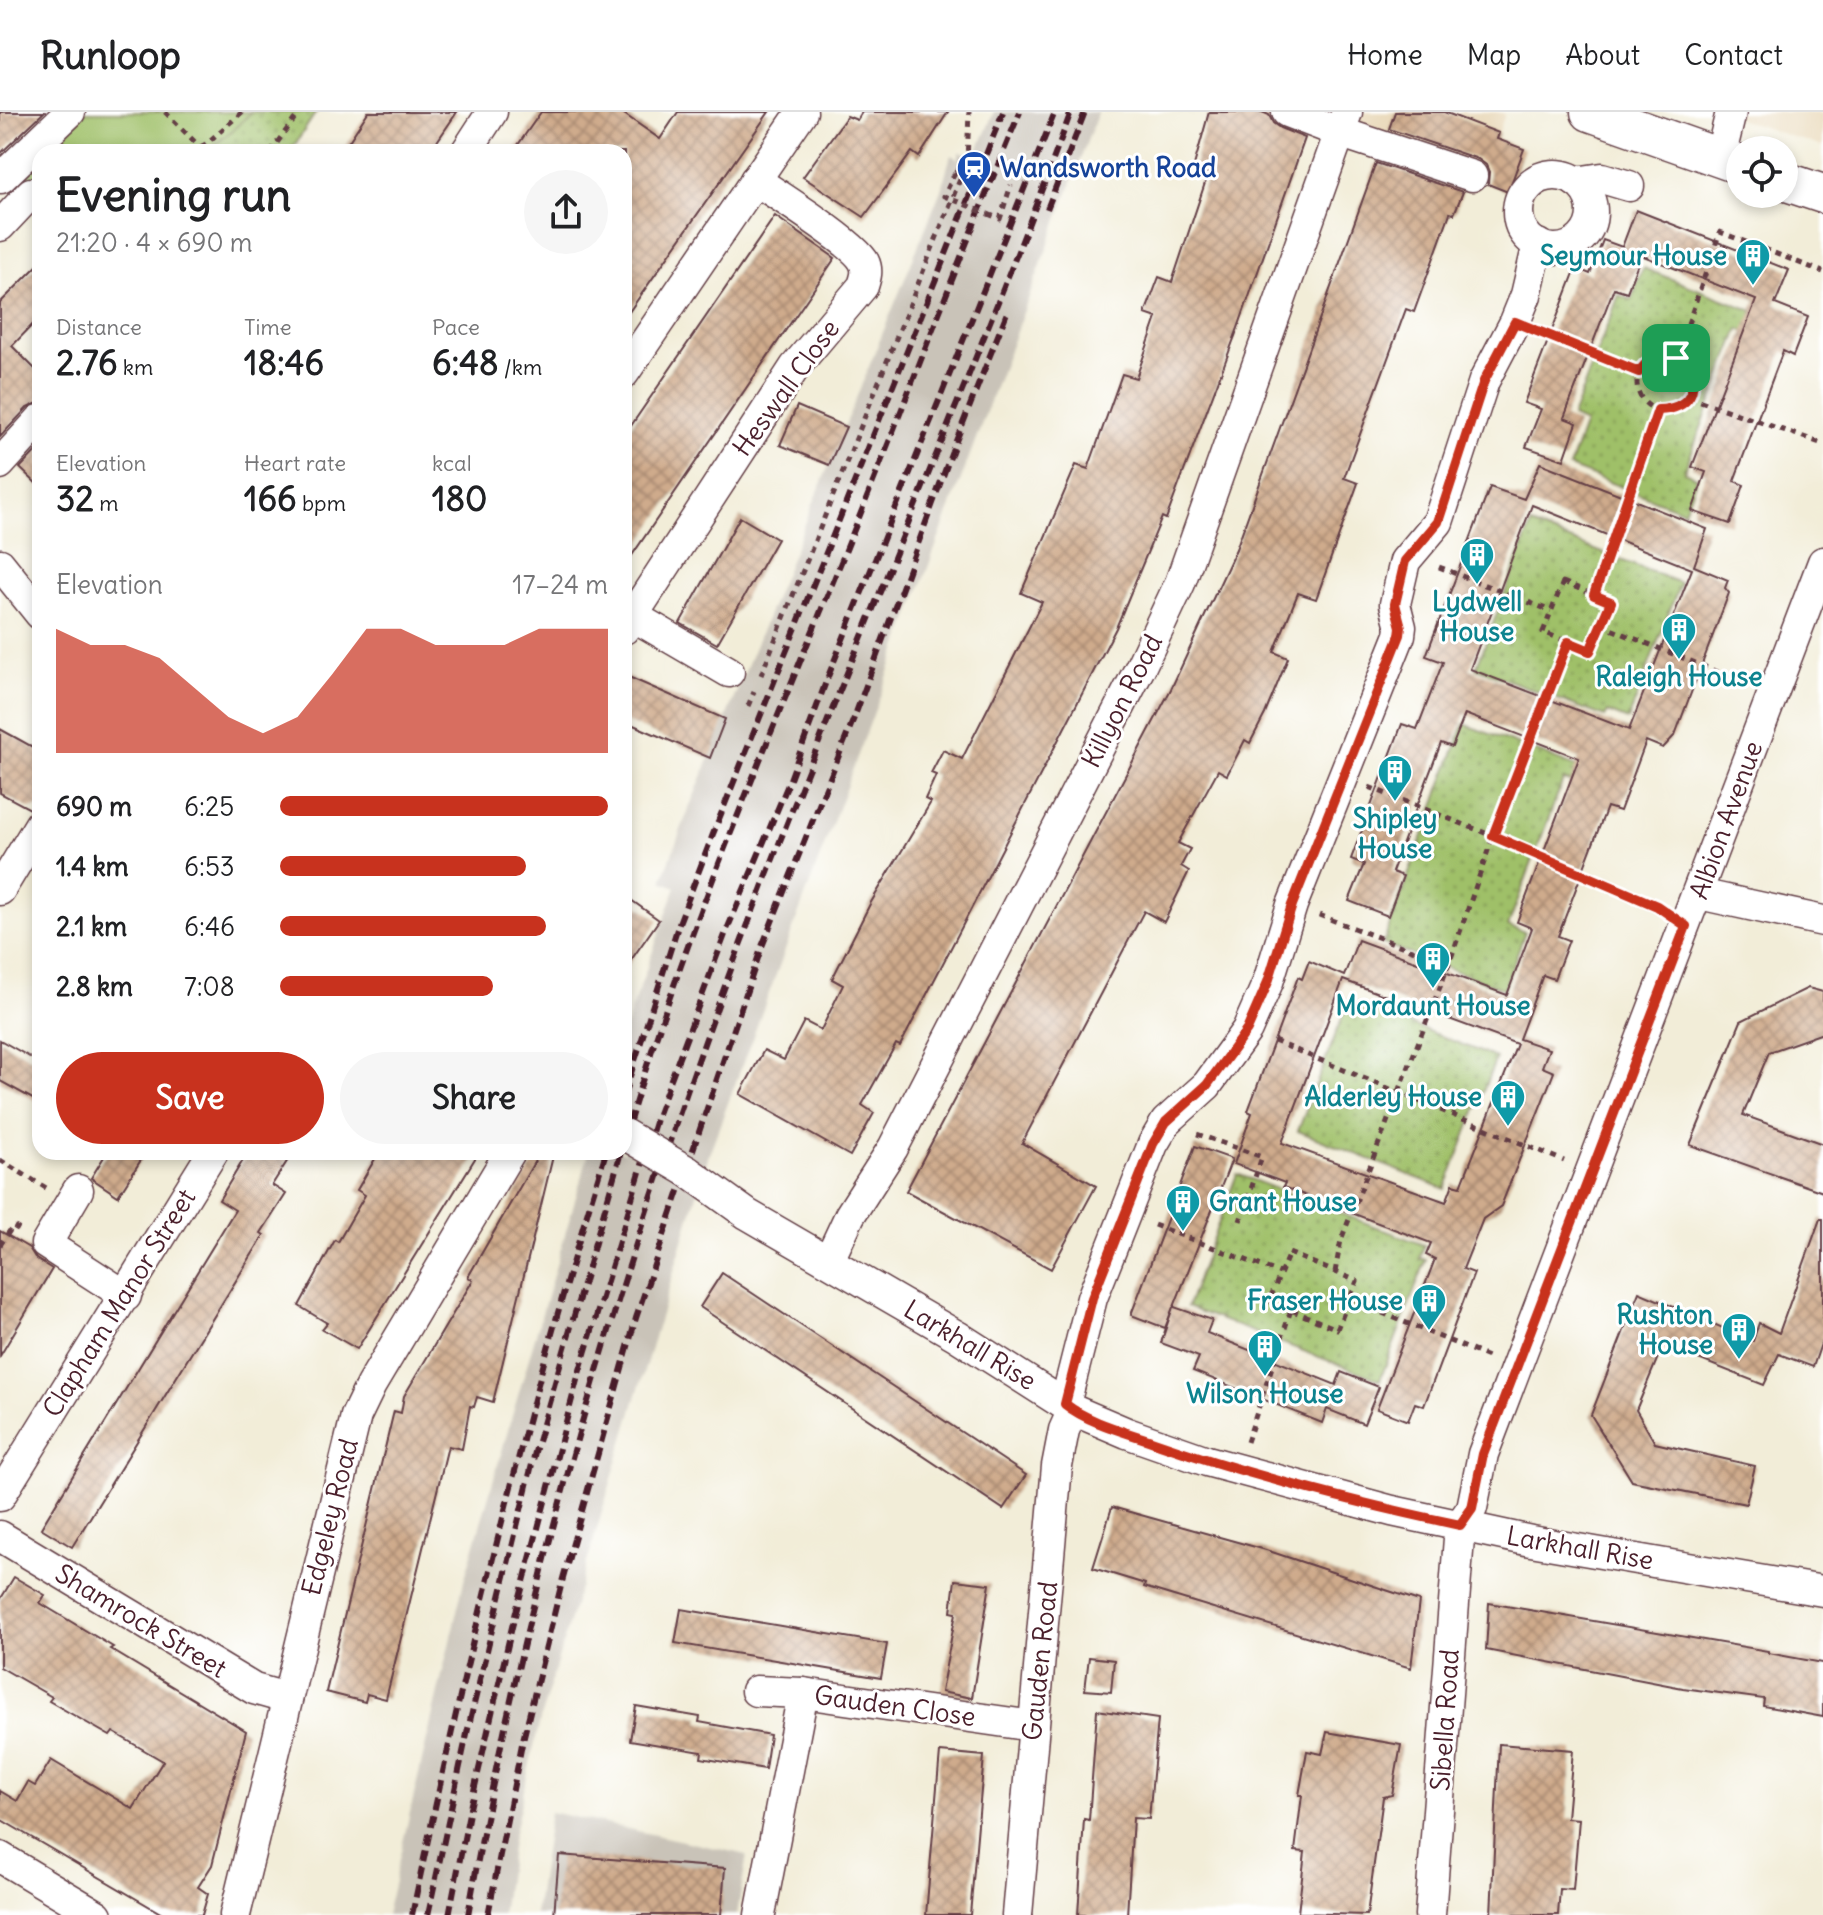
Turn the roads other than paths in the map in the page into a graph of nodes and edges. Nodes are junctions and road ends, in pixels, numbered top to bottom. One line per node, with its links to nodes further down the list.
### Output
1 (70, 112): 9 (street)
2 (492, 112): 10 (street)
3 (802, 112): 15 (street)
4 (1287, 112): 7 (street)
5 (1590, 112): 12 (main road)
6 (1731, 112): 8 (street)
7 (1343, 122): 13 (street); 39 (street, Killyon Road)
8 (1731, 136)
9 (36, 144)
10 (471, 144)
11 (32, 148): 14 (street)
12 (1726, 161)
13 (1472, 176)
14 (1, 177): 20 (street)
15 (755, 180): 22 (street); 28 (street, Heswall Close)
16 (1576, 182): 17 (street); 21 (street); 21 (street)
17 (1629, 186)
18 (1798, 186): 19 (main road)
19 (1823, 194)
20 (0, 226)
21 (1538, 244): 41 (street, Gauden Road)
22 (632, 361)
23 (32, 429): 24 (street)
24 (0, 464)
25 (1823, 562): 33 (street, Albion Avenue)
26 (0, 564): 27 (street)
27 (32, 604)
28 (632, 616)
29 (632, 624): 30 (street)
30 (729, 672)
31 (32, 837): 32 (street)
32 (0, 890)
33 (1699, 894): 34 (street); 43 (street, Albion Avenue)
34 (1823, 921)
35 (632, 1139): 39 (street, Larkhall Rise, bridge)
36 (208, 1160): 40 (street, Clapham Manor Street)
37 (505, 1160): 48 (street, Edgeley Road)
38 (74, 1196): 40 (street)
39 (829, 1260): 41 (street, Larkhall Rise)
40 (126, 1296): 42 (street, Clapham Manor Street)
41 (1069, 1407): 43 (street, Larkhall Rise); 49 (street, Gauden Road)
42 (0, 1496)
43 (1460, 1525): 45 (street, Larkhall Rise); 55 (street, Sibella Road)
44 (0, 1536): 48 (street, Shamrock Street)
45 (1823, 1591)
46 (756, 1691): 47 (street, Gauden Close)
47 (803, 1693): 49 (street, Gauden Close); 53 (street)
48 (286, 1698): 52 (street, Edgeley Road)
49 (1033, 1726): 54 (street, Gauden Road)
50 (0, 1857): 51 (street)
51 (97, 1915)
52 (235, 1915)
53 (760, 1915)
54 (1017, 1915)
55 (1430, 1915)

